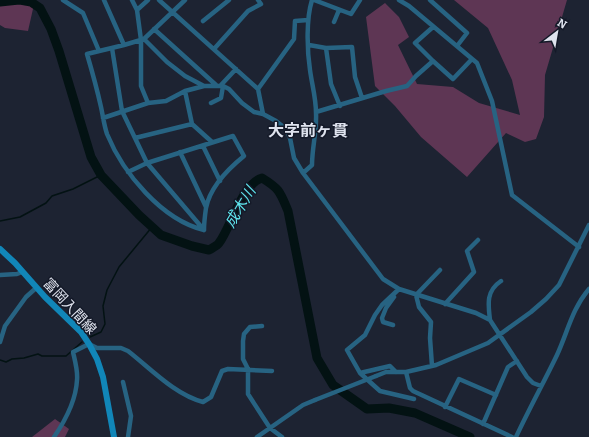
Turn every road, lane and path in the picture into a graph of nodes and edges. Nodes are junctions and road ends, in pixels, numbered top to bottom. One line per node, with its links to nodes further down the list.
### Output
1 (62, 0): 28 (street)
2 (104, 0): 22 (street)
3 (132, 0): 13 (street)
4 (148, 0): 13 (street)
5 (159, 0): 15 (street)
6 (185, 0): 15 (street)
7 (229, 0): 17 (street)
8 (258, 0): 27 (street)
9 (313, 0): 14 (street); 16 (street)
10 (360, 0): 14 (street)
11 (399, 0): 19 (street)
12 (430, 0): 24 (street)
13 (137, 10): 21 (street)
14 (339, 10): 18 (street)
15 (173, 13): 20 (street); 27 (street)
16 (308, 20): 23 (street); 34 (street)
17 (203, 21)
18 (334, 22)
19 (433, 27): 24 (street); 30 (street)
20 (154, 29): 21 (street); 33 (street)
21 (143, 39): 22 (street); 32 (street); 37 (street)
22 (124, 45): 25 (street)
23 (309, 45): 26 (street); 41 (street)
24 (456, 46): 29 (street)
25 (112, 48): 28 (street); 40 (street)
26 (326, 48): 36 (street); 39 (street)
27 (214, 49): 31 (street)
28 (99, 51): 43 (street)
29 (472, 59): 30 (street); 57 (street)
30 (433, 62): 36 (street)
31 (236, 69): 33 (street); 34 (street)
32 (204, 86): 33 (street); 35 (street)
33 (220, 86): 38 (street); 42 (street)
34 (258, 89): 42 (street)
35 (185, 91): 37 (street); 44 (street)
36 (362, 98): 39 (street)
37 (148, 103): 40 (street)
38 (211, 103)
39 (340, 106): 41 (street)
40 (122, 111): 43 (street); 45 (street)
41 (316, 112): 51 (street)
42 (264, 114): 51 (street)
43 (103, 118): 50 (street)
44 (192, 124): 45 (street); 46 (street)
45 (135, 138): 49 (street)
46 (212, 142): 47 (street); 52 (street)
47 (203, 146): 48 (street); 52 (street)
48 (180, 152): 49 (street); 53 (street)
49 (147, 163): 50 (street); 55 (street)
50 (128, 172): 55 (street)
51 (302, 172): 64 (street)
52 (220, 181): 53 (street)
53 (206, 207): 55 (street)
54 (589, 225): 57 (street)
55 (204, 230)
56 (478, 240): 67 (street)
57 (579, 247): 71 (street)
58 (0, 249): 60 (main road, 富岡入間線)
59 (440, 270): 66 (street)
60 (22, 272): 61 (street); 63 (main road, 富岡入間線)
61 (0, 275)
62 (501, 281): 68 (street)
63 (36, 288): 72 (street); 73 (main road, 富岡入間線)
64 (399, 289): 66 (street); 70 (street); 80 (street)
65 (589, 289): 82 (street)
66 (416, 295): 67 (street); 75 (street)
67 (445, 304): 68 (street)
68 (490, 320): 71 (street)
69 (262, 326): 76 (street)
70 (393, 326)
71 (500, 334): 74 (street); 75 (street)
72 (0, 342)
73 (89, 344): 76 (street); 88 (street); 89 (main road, 富岡入間線)
74 (517, 361): 82 (street); 83 (street)
75 (432, 366): 79 (street)
76 (248, 369): 77 (street); 87 (street)
77 (272, 371)
78 (396, 372): 79 (street); 80 (street); 87 (street, bridge)
79 (406, 372): 85 (street)
80 (360, 373): 84 (street)
81 (123, 382): 90 (street)
82 (541, 386): 93 (street)
83 (496, 395): 85 (street); 86 (street)
84 (414, 399)
85 (445, 407): 86 (street)
86 (483, 424): 93 (street)
87 (270, 428): 91 (street); 92 (street)
88 (54, 437)
89 (114, 437)
90 (128, 437)
91 (258, 437)
92 (282, 437)
93 (516, 437)

